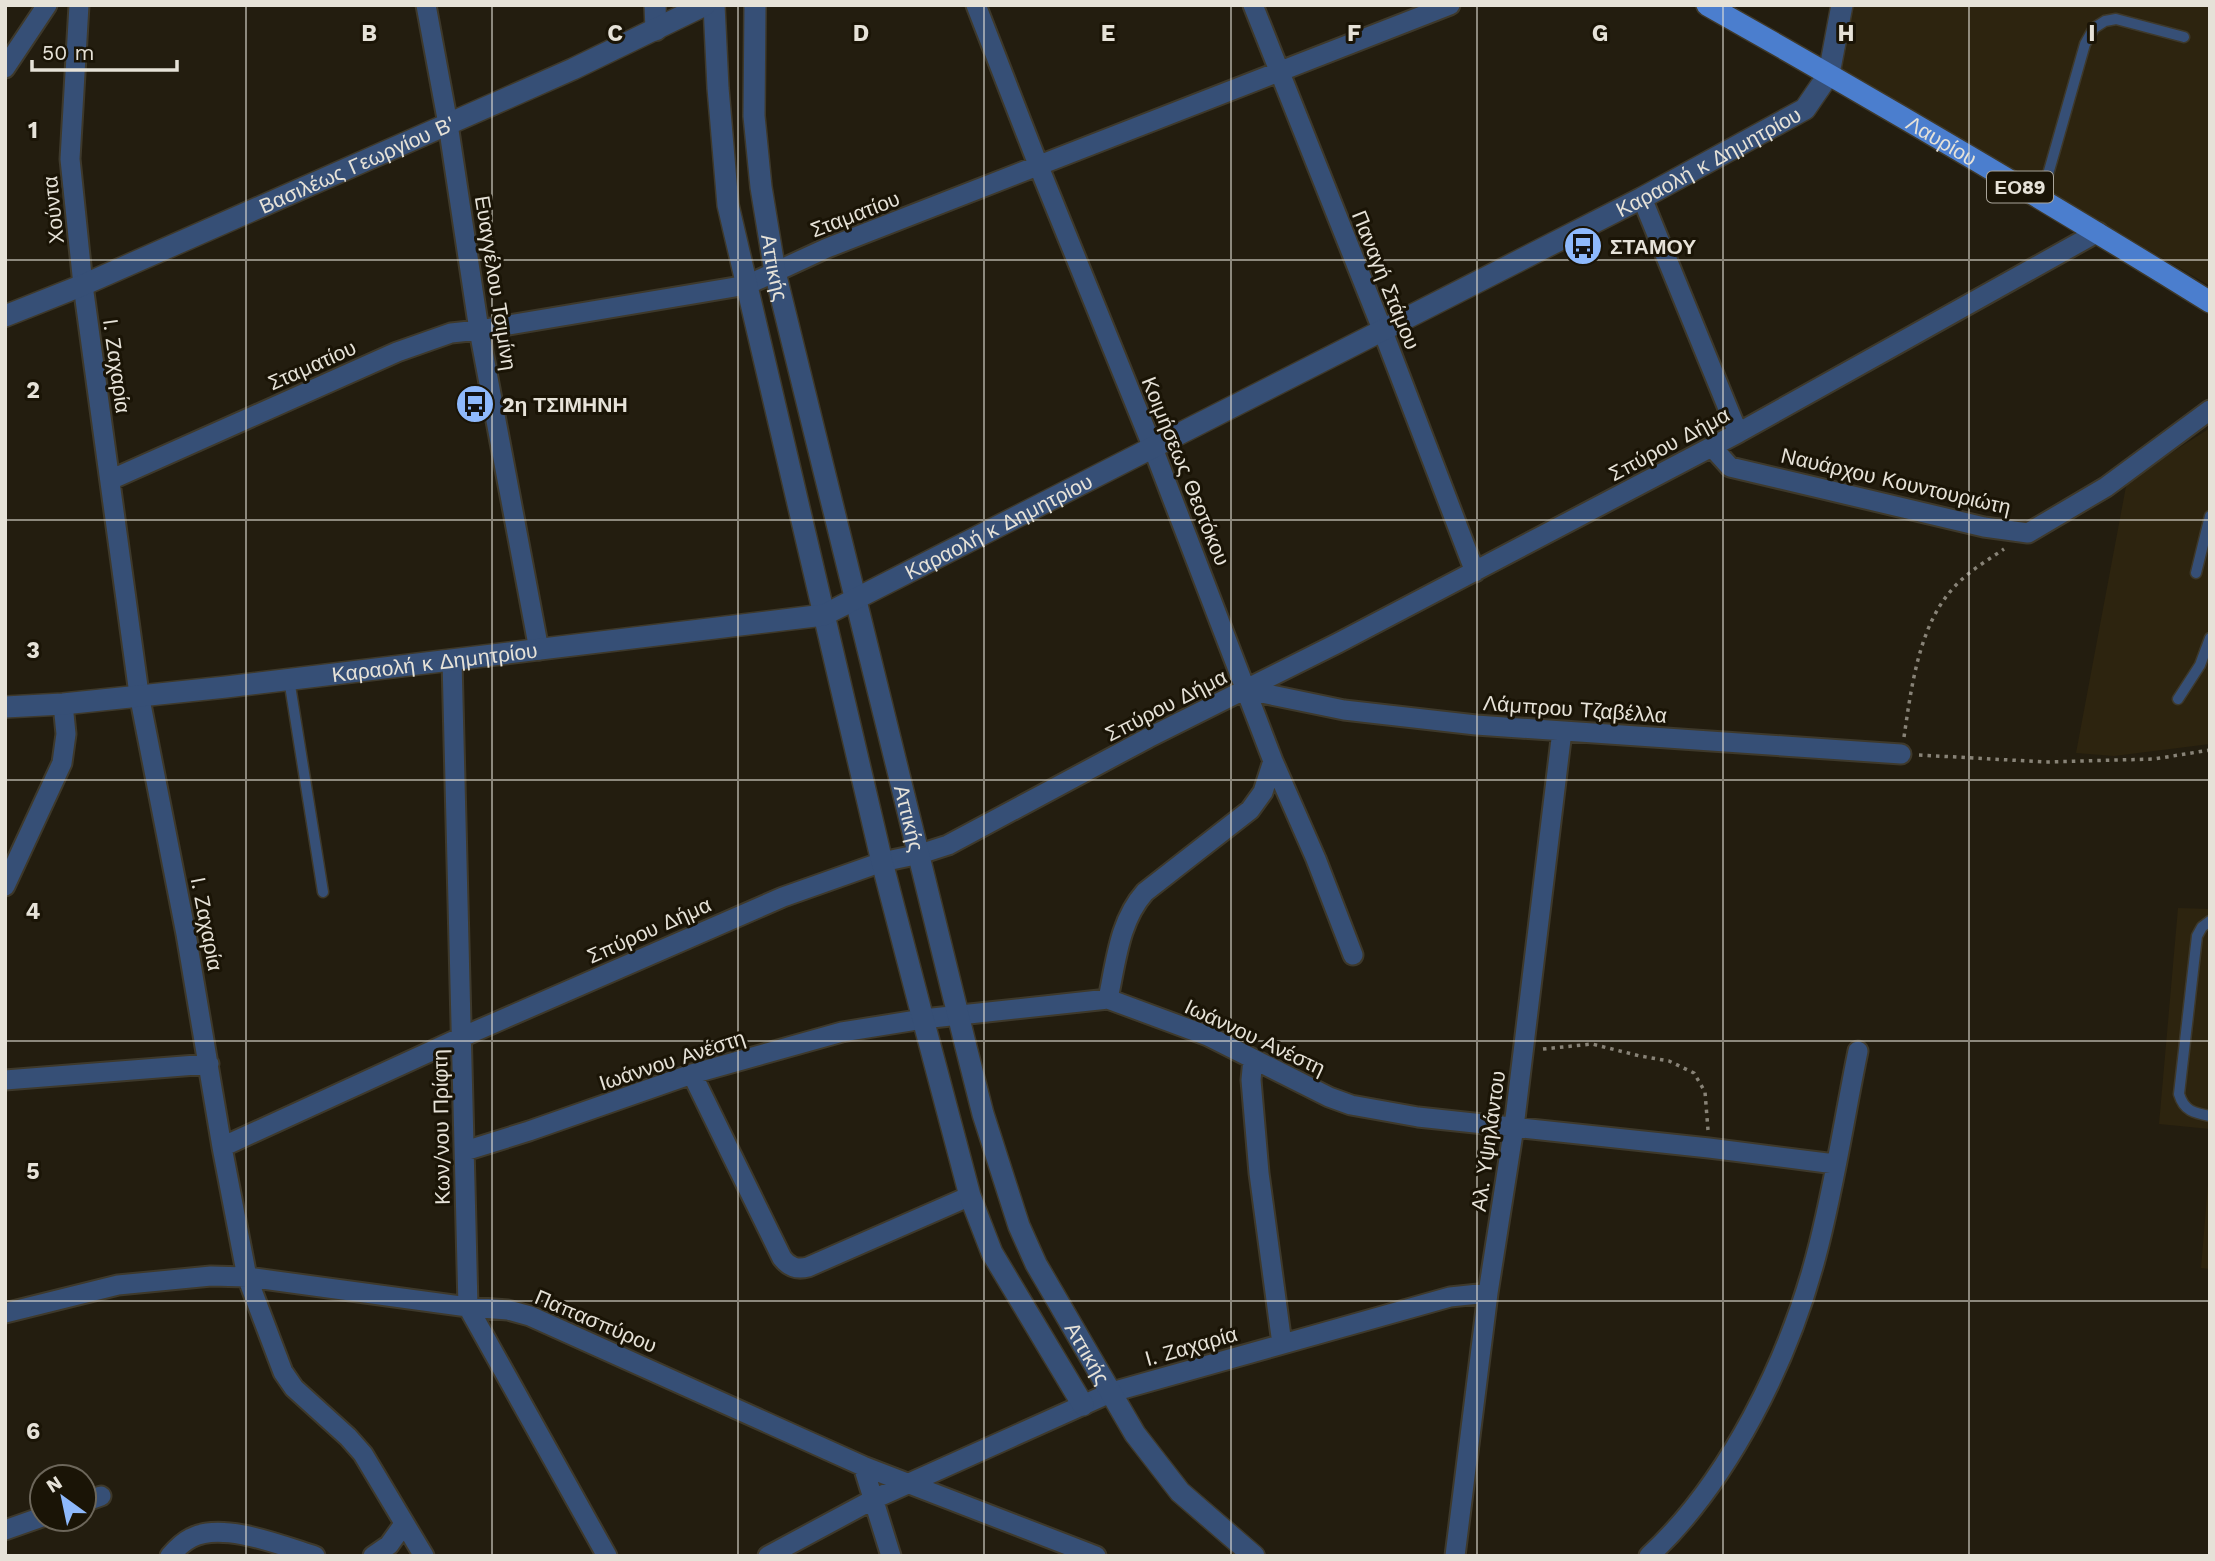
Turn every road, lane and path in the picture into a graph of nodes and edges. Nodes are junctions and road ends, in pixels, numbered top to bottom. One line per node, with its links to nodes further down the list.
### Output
1 (47, 5): 15 (street)
2 (79, 5): 24 (street, Χούντα)
3 (426, 5): 18 (street, Ευαγγέλου Τσιμίνη)
4 (655, 5): 13 (street)
5 (705, 5): 13 (street, Βασιλέως Γεωργίου Β')
6 (714, 5): 25 (street, Αττικής)
7 (755, 5): 23 (street, Αττικής)
8 (976, 5): 19 (street, Κοιμήσεως Θεοτόκου)
9 (1253, 5): 16 (street, Παναγή Στάμου)
10 (1450, 5): 16 (street, Σταματίου)
11 (1707, 5): 17 (main road, Λαυρίου / ΕΟ89)
12 (1842, 5): 17 (street, Καραολή κ Δημητρίου)
13 (656, 30): 18 (street, Βασιλέως Γεωργίου Β')
14 (2184, 37): 21 (lane)
15 (5, 68)
16 (1279, 73): 19 (street, Σταματίου); 28 (street, Παναγή Στάμου)
17 (1829, 74): 20 (street, Καραολή κ Δημητρίου); 21 (main road, Λαυρίου / ΕΟ89)
18 (448, 124): 24 (street, Βασιλέως Γεωργίου Β'); 29 (street, Ευαγγέλου Τσιμίνη)
19 (1039, 167): 23 (street, Σταματίου); 33 (street, Κοιμήσεως Θεοτόκου)
20 (1642, 198): 28 (street, Καραολή κ Δημητρίου); 31 (street)
21 (2041, 199): 22 (main road, Λαυρίου / ΕΟ89)
22 (2098, 232): 26 (main road, Λαυρίου / ΕΟ89); 31 (street, Σπύρου Δήμα)
23 (775, 272): 25 (street, Σταματίου); 39 (street, Αττικής)
24 (83, 285): 27 (street, Βασιλέως Γεωργίου Β'); 34 (street, Ι. Ζαχαρία)
25 (747, 285): 29 (street, Σταματίου); 40 (street, Αττικής)
26 (2210, 302)
27 (5, 316)
28 (1382, 329): 33 (street, Καραολή κ Δημητρίου); 37 (street, Παναγή Στάμου)
29 (479, 330): 34 (street, Σταματίου); 42 (street, Ευαγγέλου Τσιμίνη)
30 (2210, 410): 36 (street, Ναυάρχου Κουντουριώτη)
31 (1738, 433): 32 (street, Σπύρου Δήμα)
32 (1712, 447): 36 (street, Ναυάρχου Κουντουριώτη); 37 (street, Σπύρου Δήμα)
33 (1153, 448): 39 (street, Καραολή κ Δημητρίου); 45 (street, Κοιμήσεως Θεοτόκου)
34 (110, 480): 46 (street, Ι. Ζαχαρία)
35 (2210, 516): 38 (lane)
36 (2028, 533): 52 (path)
37 (1475, 572): 45 (street, Σπύρου Δήμα)
38 (2196, 573)
39 (854, 598): 40 (street, Καραολή κ Δημητρίου); 54 (street, Αττικής)
40 (824, 615): 42 (street, Καραολή κ Δημητρίου); 55 (street, Αττικής)
41 (2210, 638): 47 (lane)
42 (539, 650): 43 (street, Καραολή κ Δημητρίου)
43 (452, 660): 44 (street, Καραολή κ Δημητρίου); 63 (street, Κων/νου Πρίφτη)
44 (289, 679): 46 (street, Καραολή κ Δημητρίου); 57 (lane)
45 (1247, 690): 50 (street, Λάμπρου Τζαβέλλα); 53 (street, Κοιμήσεως Θεοτόκου); 54 (street, Σπύρου Δήμα)
46 (139, 694): 48 (street, Καραολή κ Δημητρίου); 67 (street, Ι. Ζαχαρία)
47 (2178, 699)
48 (62, 704): 49 (street, Καραολή κ Δημητρίου); 56 (street)
49 (5, 707)
50 (1562, 731): 52 (street, Λάμπρου Τζαβέλλα); 65 (street, Αλ. Υψηλάντου)
51 (2210, 750): 52 (path)
52 (1901, 754)
53 (1273, 761): 59 (street, Κοιμήσεως Θεοτόκου); 60 (street)
54 (920, 854): 55 (street, Σπύρου Δήμα); 61 (street, Αττικής)
55 (882, 863): 62 (street, Αττικής); 63 (street, Σπύρου Δήμα)
56 (5, 886)
57 (323, 892)
58 (2210, 921): 70 (lane)
59 (1353, 955)
60 (1108, 999): 61 (street, Ιωάννου Ανέστη); 66 (street, Ιωάννου Ανέστη)
61 (958, 1015): 62 (street, Ιωάννου Ανέστη); 82 (street, Αττικής)
62 (923, 1018): 68 (street, Ιωάννου Ανέστη); 76 (street, Αττικής)
63 (462, 1037): 72 (street, Σπύρου Δήμα); 74 (street, Κων/νου Πρίφτη)
64 (1858, 1051): 75 (street)
65 (1522, 1058): 71 (street, Αλ. Υψηλάντου); 73 (path)
66 (1253, 1059): 71 (street, Ιωάννου Ανέστη); 81 (street)
67 (209, 1064): 69 (street); 72 (street, Ι. Ζαχαρία)
68 (692, 1074): 74 (street, Ιωάννου Ανέστη); 76 (street)
69 (5, 1080)
70 (2210, 1116)
71 (1514, 1127): 73 (street, Ιωάννου Ανέστη); 78 (street, Αλ. Υψηλάντου)
72 (222, 1147): 77 (street, Ι. Ζαχαρία)
73 (1709, 1148): 75 (street, Ιωάννου Ανέστη)
74 (464, 1152): 79 (street, Κων/νου Πρίφτη)
75 (1835, 1164): 100 (street)
76 (970, 1196): 83 (street, Αττικής)
77 (247, 1277): 79 (street, Παπασπύρου); 80 (street, Παπασπύρου); 88 (street, Ι. Ζαχαρία)
78 (1488, 1293): 81 (street, Ι. Ζαχαρία); 99 (street, Αλ. Υψηλάντου)
79 (468, 1307): 84 (street, Παπασπύρου); 94 (street, Κων/νου Πρίφτη)
80 (5, 1313)
81 (1282, 1345): 82 (street, Ι. Ζαχαρία)
82 (1112, 1392): 83 (street, Ι. Ζαχαρία); 98 (street, Αττικής)
83 (1083, 1405): 85 (street, Ι. Ζαχαρία)
84 (863, 1466): 85 (street, Παπασπύρου); 86 (street)
85 (908, 1483): 86 (street, Ι. Ζαχαρία); 97 (street, Παπασπύρου)
86 (874, 1499): 95 (street, Ι. Ζαχαρία); 96 (street)
87 (28, 1522): 89 (street)
88 (404, 1524): 92 (street); 93 (street, Ι. Ζαχαρία)
89 (5, 1530)
90 (170, 1556): 91 (street)
91 (315, 1556)
92 (373, 1556)
93 (425, 1556)
94 (607, 1556)
95 (768, 1556)
96 (891, 1556)
97 (1096, 1556)
98 (1254, 1556)
99 (1455, 1556)
100 (1649, 1556)

